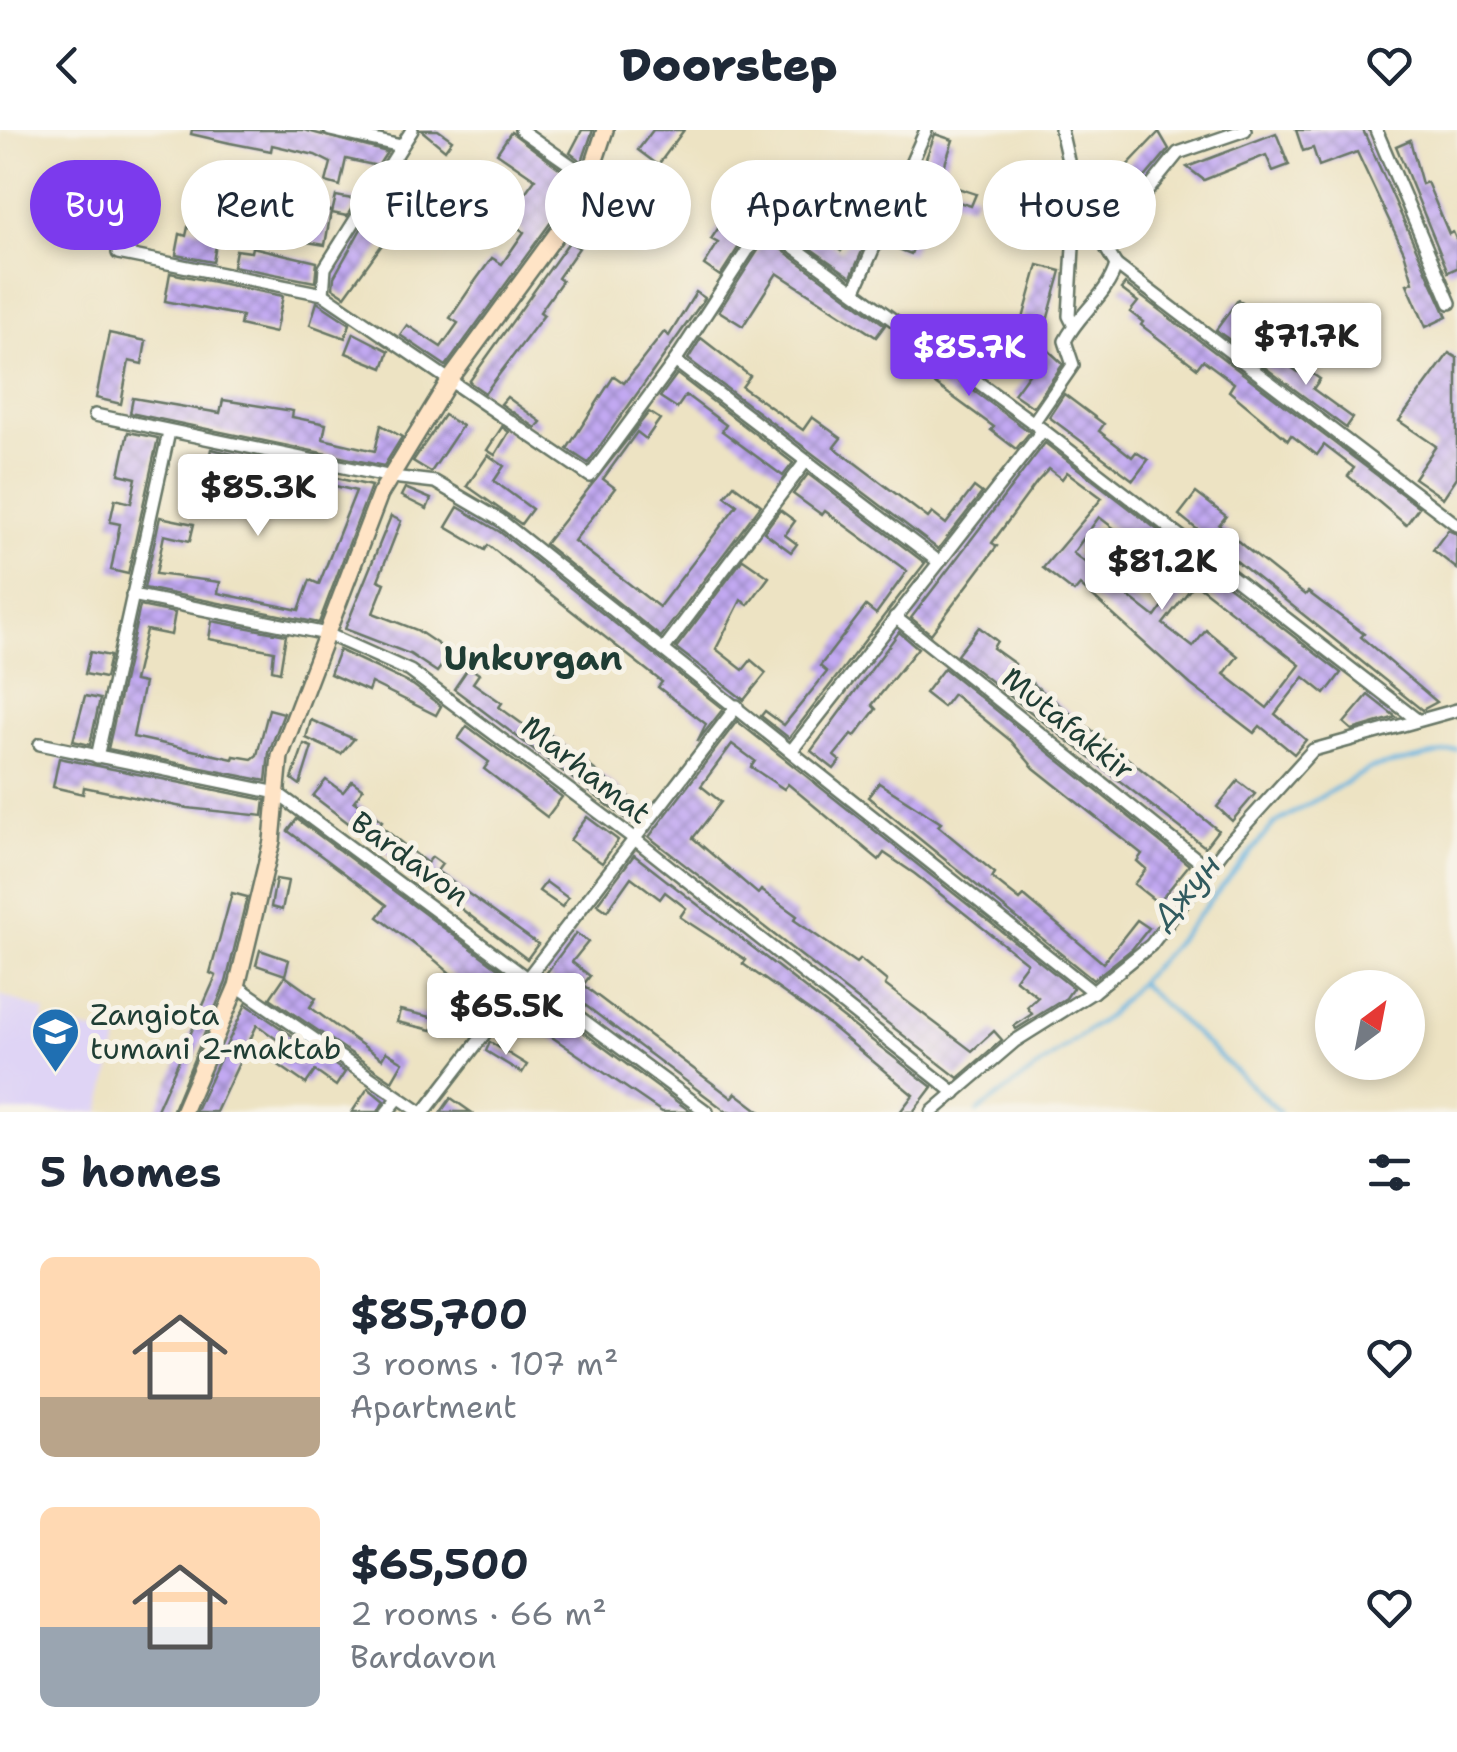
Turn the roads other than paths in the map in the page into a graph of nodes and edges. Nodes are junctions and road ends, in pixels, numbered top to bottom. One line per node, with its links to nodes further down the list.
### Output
1 (330, 130): 9 (street)
2 (412, 130): 9 (street)
3 (521, 130): 10 (street)
4 (605, 130): 11 (street)
5 (926, 130): 15 (street)
6 (1061, 130): 18 (street)
7 (1245, 130): 14 (street)
8 (1376, 130): 17 (street)
9 (400, 146): 16 (street)
10 (564, 160)
11 (595, 160)
12 (546, 250): 20 (street)
13 (118, 253): 16 (street)
14 (1116, 265): 18 (street); 26 (street)
15 (855, 290): 19 (street); 22 (street)
16 (323, 294): 20 (street)
17 (1450, 302)
18 (1073, 324): 22 (street)
19 (675, 361): 20 (street); 24 (street)
20 (452, 378): 25 (street)
21 (94, 416): 23 (street)
22 (1038, 427): 27 (street); 34 (street)
23 (170, 432): 25 (street); 28 (street)
24 (806, 461): 27 (street); 31 (street)
25 (392, 477): 30 (street); 31 (street)
26 (1457, 524)
27 (939, 562): 29 (street)
28 (132, 595): 30 (street, Marhamat); 37 (street)
29 (895, 617): 36 (street); 40 (street, Mutafakkir)
30 (327, 634): 38 (street); 39 (street, Marhamat)
31 (663, 650): 32 (street)
32 (737, 706): 36 (street); 39 (street)
33 (1457, 710): 34 (street)
34 (1416, 719): 40 (street)
35 (40, 744): 37 (street, Bardavon)
36 (792, 750): 43 (street)
37 (97, 757): 38 (street, Bardavon)
38 (277, 793): 41 (street, Bardavon); 42 (street)
39 (632, 838): 41 (street); 44 (street, Marhamat)
40 (1209, 869): 43 (street)
41 (530, 978): 48 (street); 49 (street, Bardavon)
42 (236, 986): 45 (street); 46 (street)
43 (1093, 992): 44 (street)
44 (955, 1093): 50 (street)
45 (398, 1100): 47 (street); 48 (street)
46 (182, 1112)
47 (387, 1112)
48 (422, 1112)
49 (707, 1112)
50 (932, 1112)

